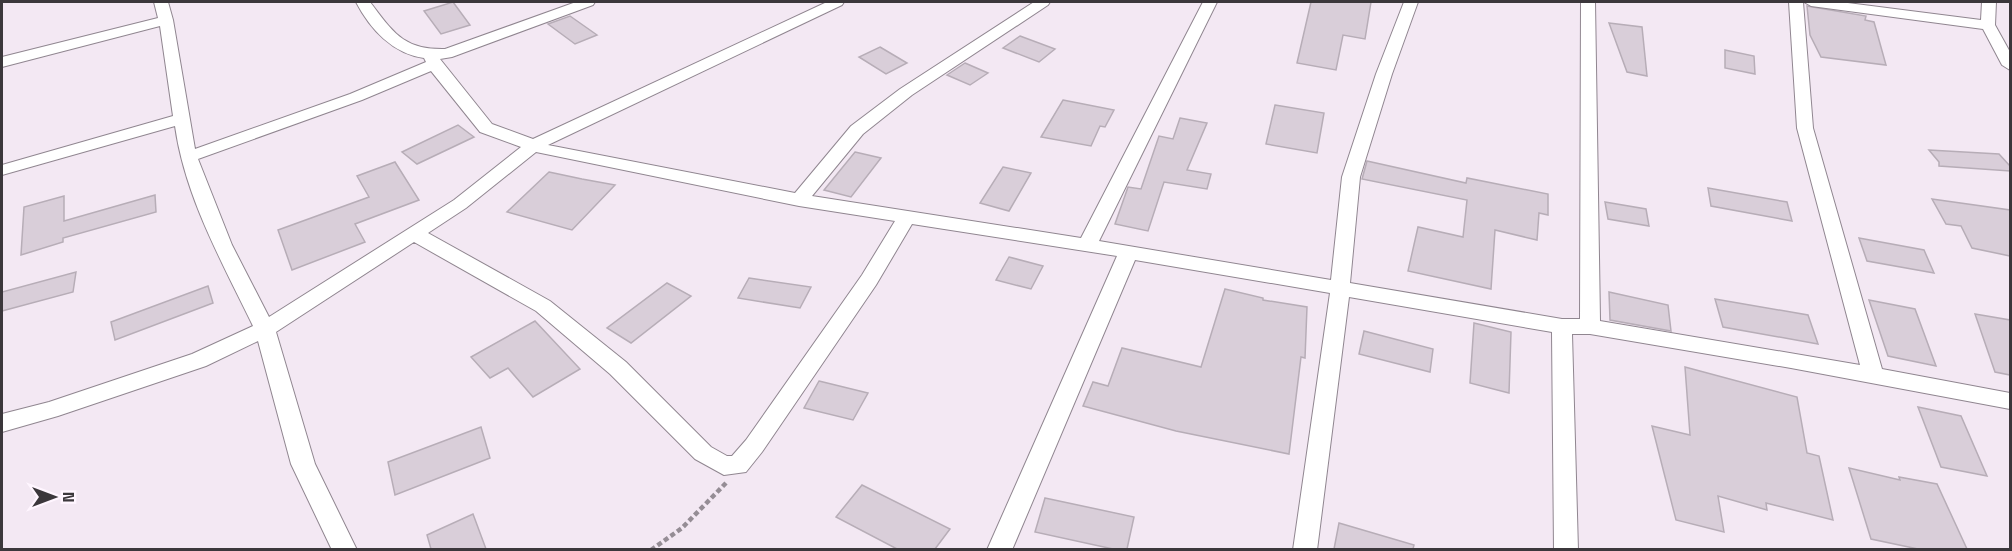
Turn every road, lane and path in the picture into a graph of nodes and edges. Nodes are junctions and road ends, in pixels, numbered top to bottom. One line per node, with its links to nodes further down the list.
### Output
1 (363, 2): 14 (street)
2 (588, 2): 14 (street)
3 (837, 2): 18 (street)
4 (1043, 2): 21 (street)
5 (1209, 2): 24 (street)
6 (1412, 2): 26 (street)
7 (1588, 2): 28 (street)
8 (1796, 2): 30 (street)
9 (1811, 2): 12 (street)
10 (1989, 2): 12 (street)
11 (163, 11): 15 (street); 17 (street)
12 (1988, 25): 13 (street)
13 (2006, 46): 16 (street)
14 (432, 60): 18 (street); 19 (street)
15 (2, 62)
16 (2010, 65)
17 (182, 119): 19 (street); 20 (street)
18 (534, 145): 21 (street); 23 (street)
19 (188, 157): 29 (street)
20 (2, 170)
21 (799, 200): 22 (street)
22 (906, 218): 24 (street); 33 (street)
23 (415, 234): 29 (street); 33 (street)
24 (1087, 245): 25 (street)
25 (1128, 253): 26 (street); 36 (street)
26 (1340, 289): 27 (street); 37 (street)
27 (1562, 326): 28 (street); 38 (street)
28 (1590, 327): 30 (street)
29 (265, 329): 32 (street); 34 (street)
30 (1874, 377): 31 (street)
31 (2010, 400)
32 (2, 423)
33 (738, 465): 35 (path)
34 (345, 549)
35 (651, 549)
36 (999, 549)
37 (1305, 549)
38 (1566, 549)

